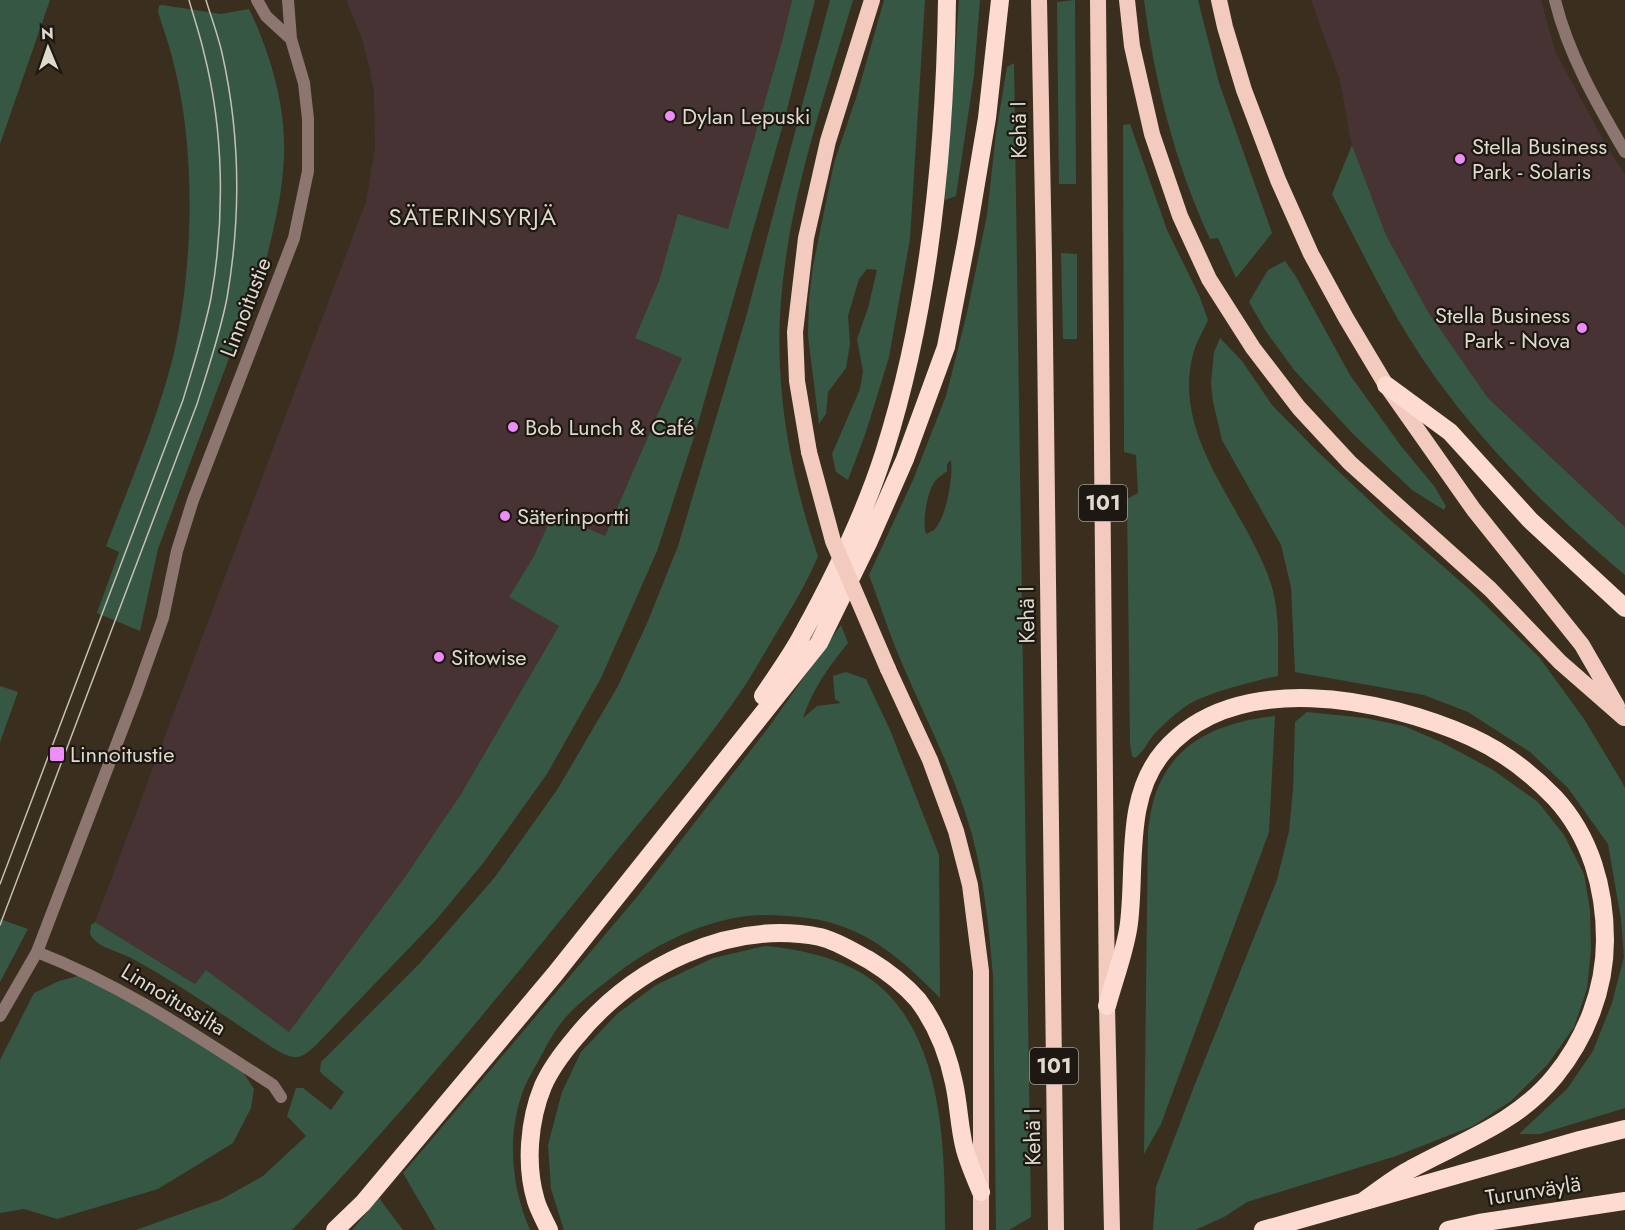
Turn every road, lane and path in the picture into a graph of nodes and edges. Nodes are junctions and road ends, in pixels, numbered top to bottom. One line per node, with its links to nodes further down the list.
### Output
1 (257, 0): 11 (street)
2 (288, 0): 11 (street, Linnoitustie)
3 (872, 0): 22 (highway, bridge)
4 (947, 0): 16 (highway)
5 (1000, 0): 16 (highway)
6 (1039, 0): 28 (highway, Kehä I / 101)
7 (1098, 0): 18 (highway, 101)
8 (1127, 0): 15 (highway)
9 (1220, 0): 13 (highway)
10 (1555, 0): 12 (street)
11 (291, 39): 17 (street, Linnoitustie)
12 (1625, 152)
13 (1386, 385): 14 (highway); 15 (highway)
14 (1625, 608)
15 (1624, 719)
16 (710, 778): 25 (highway)
17 (37, 952): 19 (street, Linnoitustie); 20 (street, Linnoitussilta)
18 (1107, 1006): 23 (highway); 29 (highway, 101)
19 (0, 1016)
20 (281, 1097)
21 (1625, 1129): 23 (highway)
22 (981, 1192): 26 (highway); 27 (highway)
23 (1365, 1200): 30 (highway)
24 (1625, 1201): 31 (highway, Turunväylä)
25 (335, 1230)
26 (549, 1230)
27 (981, 1230)
28 (1056, 1230)
29 (1112, 1230)
30 (1263, 1230)
31 (1448, 1230)

